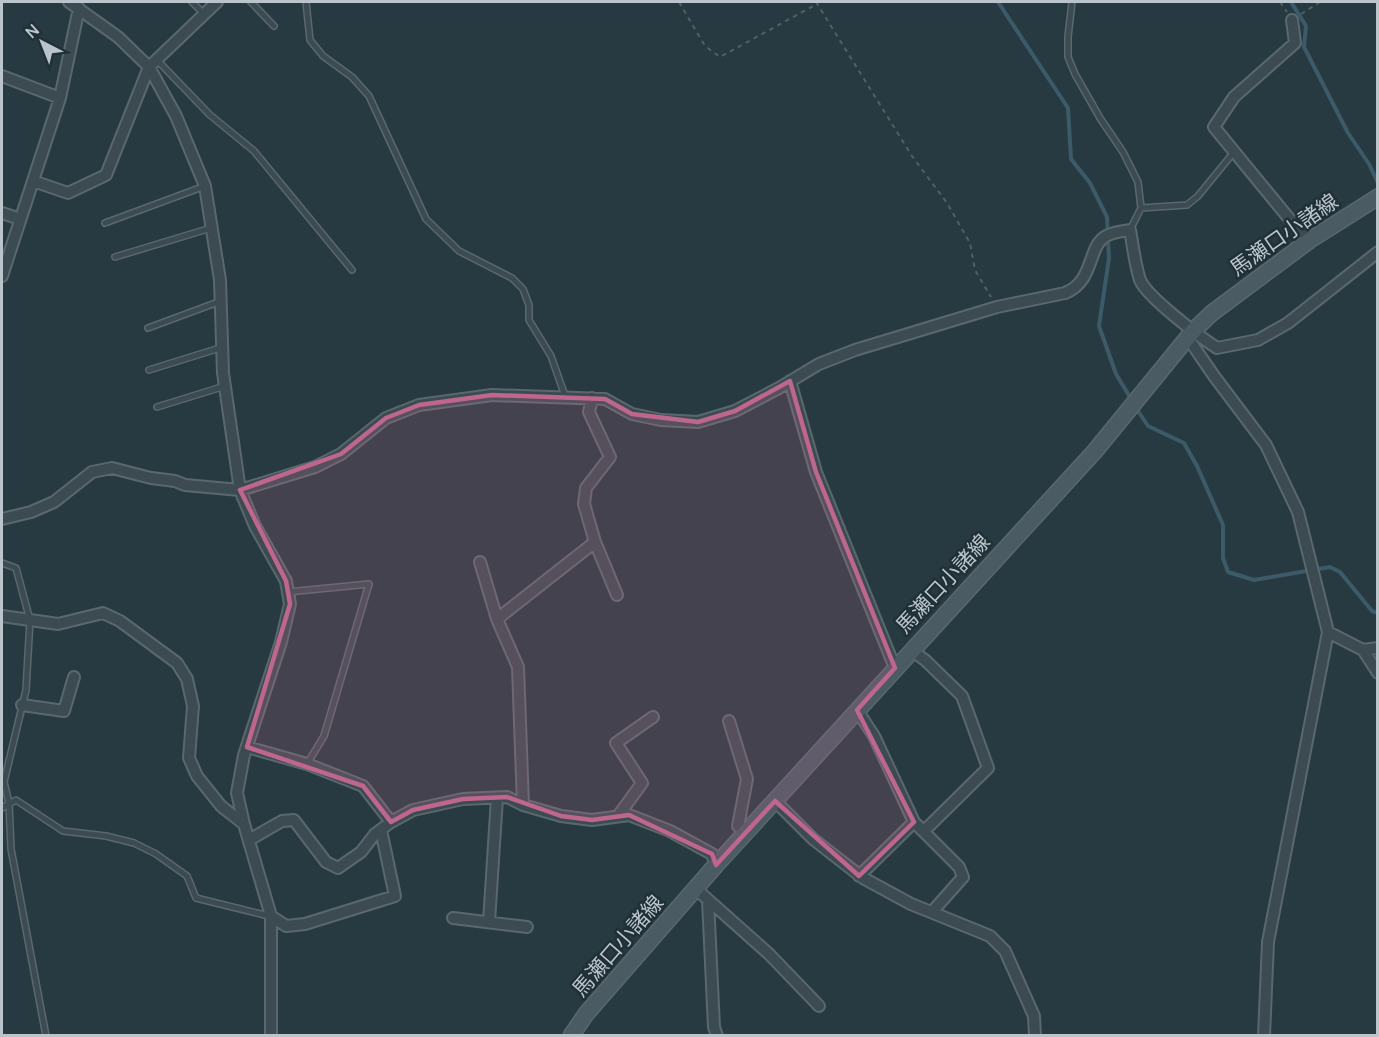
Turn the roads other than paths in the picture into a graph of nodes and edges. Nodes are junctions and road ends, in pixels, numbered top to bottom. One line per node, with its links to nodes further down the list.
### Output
1 (69, 2): 7 (street)
2 (192, 2): 8 (lane)
3 (217, 2): 8 (street)
4 (251, 2): 10 (lane)
5 (306, 2): 36 (lane)
6 (1072, 2): 18 (lane)
7 (81, 5): 11 (street); 13 (street)
8 (204, 14): 11 (street)
9 (1292, 20): 14 (street)
10 (274, 26)
11 (153, 63): 15 (street); 16 (street); 27 (lane)
12 (2, 79): 13 (street)
13 (60, 98): 15 (street)
14 (1234, 152): 18 (lane); 24 (street)
15 (33, 181): 20 (street)
16 (205, 186): 21 (lane); 22 (street)
17 (1377, 197): 24 (main road, 馬瀬口小諸線)
18 (1141, 208): 23 (lane)
19 (2, 213): 20 (street)
20 (20, 219): 28 (street)
21 (105, 223)
22 (213, 227): 26 (lane); 29 (street)
23 (1130, 230): 31 (street); 34 (street)
24 (1310, 240): 31 (main road, 馬瀬口小諸線)
25 (1377, 252): 31 (street)
26 (115, 257)
27 (351, 270)
28 (2, 276)
29 (221, 301): 30 (lane); 32 (street)
30 (148, 328)
31 (1191, 334): 49 (street); 51 (main road, 馬瀬口小諸線)
32 (223, 347): 33 (lane); 35 (street)
33 (149, 370)
34 (790, 381): 37 (street); 53 (street)
35 (225, 386): 38 (lane); 39 (street)
36 (566, 396): 37 (street); 39 (street)
37 (591, 398): 41 (street)
38 (157, 407)
39 (240, 490): 40 (street); 44 (street)
40 (2, 519)
41 (595, 542): 45 (street); 48 (street)
42 (480, 562): 48 (street)
43 (2, 563): 47 (lane)
44 (288, 592): 60 (street); 61 (lane)
45 (617, 595)
46 (2, 616): 47 (street)
47 (30, 620): 56 (lane); 70 (street)
48 (497, 620): 65 (street)
49 (1328, 632): 52 (street); 90 (street)
50 (1377, 648): 52 (street)
51 (911, 650): 53 (main road, 馬瀬口小諸線); 72 (street)
52 (1364, 650): 54 (street)
53 (895, 668): 57 (main road, 馬瀬口小諸線)
54 (1377, 673)
55 (74, 677): 56 (street)
56 (22, 705): 64 (lane)
57 (857, 710): 63 (main road, 馬瀬口小諸線); 69 (street)
58 (653, 717): 67 (street)
59 (729, 721): 73 (street)
60 (246, 747): 61 (street); 70 (street)
61 (307, 764): 68 (street)
62 (497, 798): 65 (street); 68 (street); 82 (street)
63 (775, 801): 73 (main road, 馬瀬口小諸線); 76 (street)
64 (9, 803): 66 (lane); 80 (lane); 85 (lane)
65 (523, 805): 67 (street)
66 (2, 808)
67 (618, 816): 75 (street)
68 (391, 822): 71 (street)
69 (914, 822): 72 (street); 76 (street)
70 (244, 824): 74 (street)
71 (381, 830): 74 (street); 80 (street)
72 (924, 831): 79 (street)
73 (746, 833): 75 (main road, 馬瀬口小諸線)
74 (249, 840): 80 (street)
75 (716, 866): 77 (main road, 馬瀬口小諸線)
76 (860, 876): 79 (street)
77 (696, 889): 78 (street); 87 (main road, 馬瀬口小諸線)
78 (708, 900): 84 (street); 88 (street)
79 (932, 912): 89 (street)
80 (271, 916): 86 (street)
81 (453, 918): 82 (street)
82 (489, 922): 83 (street)
83 (527, 927)
84 (819, 1006)
85 (46, 1035)
86 (271, 1035)
87 (571, 1035)
88 (717, 1035)
89 (1035, 1035)
90 (1264, 1035)

